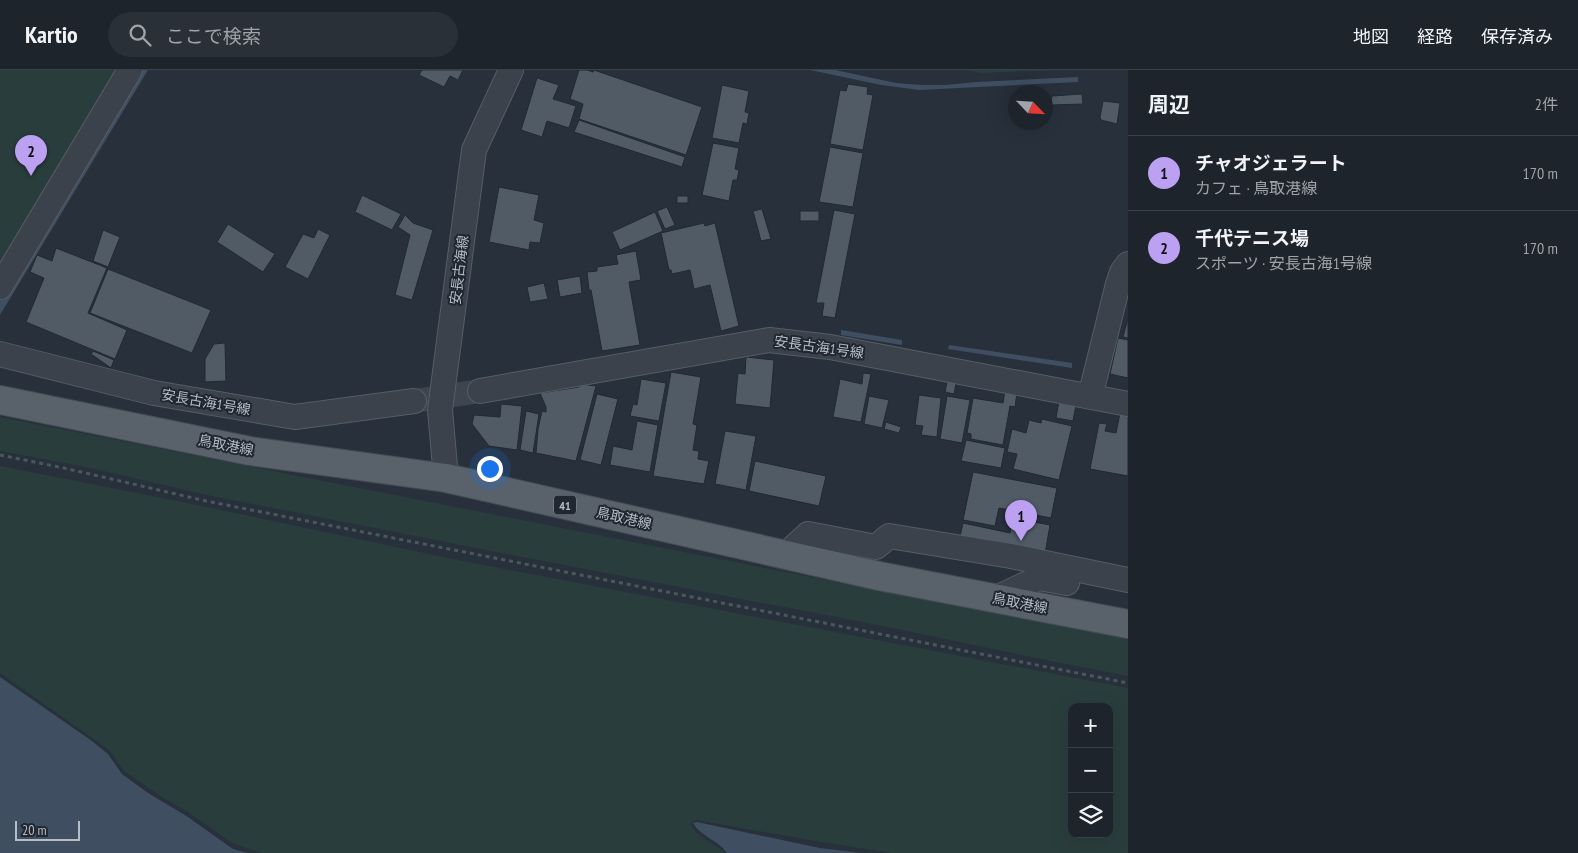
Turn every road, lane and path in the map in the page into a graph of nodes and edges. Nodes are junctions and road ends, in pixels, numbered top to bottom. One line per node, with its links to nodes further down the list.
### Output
1 (130, 70): 4 (street)
2 (511, 70): 12 (street, 安長古海線)
3 (1128, 264): 7 (street)
4 (0, 287)
5 (0, 354): 9 (street, 安長古海1号線)
6 (480, 391): 7 (street, 安長古海1号線)
7 (1090, 396): 10 (street, 安長古海1号線)
8 (0, 400): 12 (main road, 鳥取港線 / 41)
9 (414, 401)
10 (1128, 404)
11 (0, 456): 18 (path)
12 (446, 478): 13 (main road, 鳥取港線 / 41)
13 (785, 555): 14 (street); 16 (main road, 鳥取港線 / 41)
14 (1128, 580)
15 (1128, 595): 16 (street)
16 (996, 598): 17 (main road, 鳥取港線 / 41)
17 (1128, 624)
18 (1128, 683)

